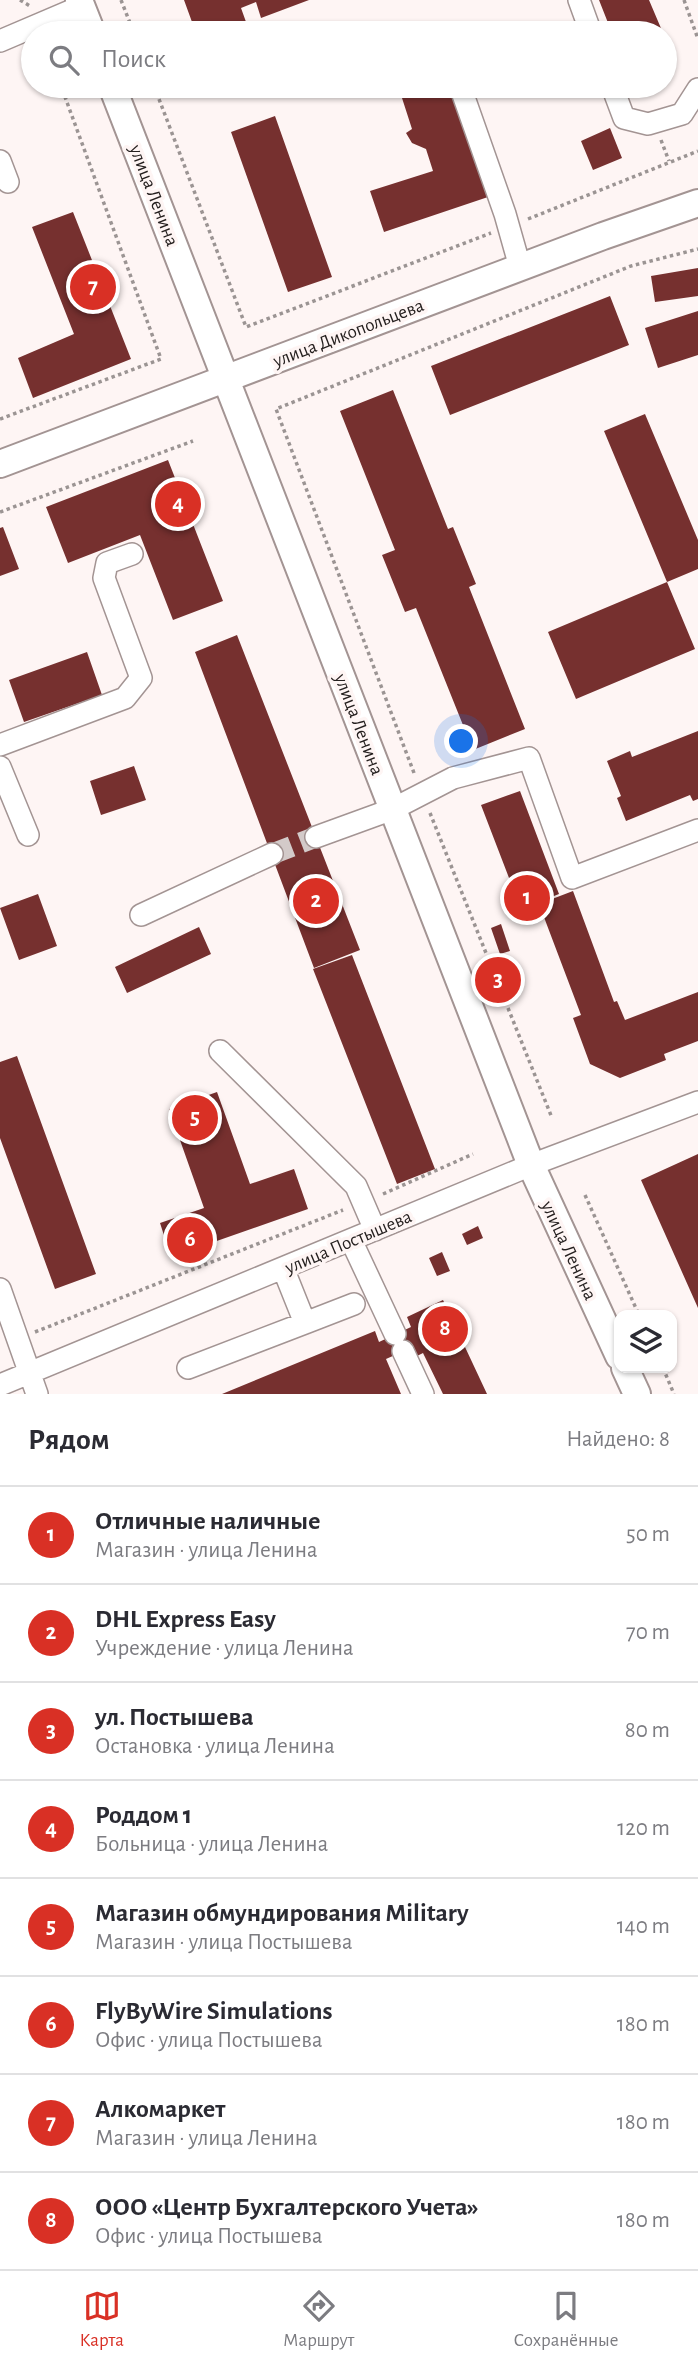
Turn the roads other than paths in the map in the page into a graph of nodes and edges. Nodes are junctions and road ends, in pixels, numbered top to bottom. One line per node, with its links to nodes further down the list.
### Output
1 (579, 0): 5 (street)
2 (80, 3): 3 (street); 4 (main road)
3 (42, 21)
4 (87, 21)
5 (587, 21)
6 (21, 31): 7 (street)
7 (0, 41)
8 (698, 89): 11 (street)
9 (118, 98): 16 (main road, улица Ленина)
10 (464, 98): 15 (street)
11 (616, 98)
12 (0, 161): 13 (street)
13 (8, 182)
14 (698, 203): 15 (main road, улица Дикопольцева)
15 (520, 267): 16 (main road, улица Дикопольцева)
16 (225, 378): 17 (main road, улица Дикопольцева); 21 (main road, улица Ленина)
17 (0, 464)
18 (132, 554): 19 (street)
19 (0, 745)
20 (0, 768): 23 (street)
21 (393, 809): 22 (street); 24 (street); 29 (main road, улица Ленина)
22 (698, 830)
23 (28, 835)
24 (316, 837)
25 (272, 854): 26 (street)
26 (141, 915)
27 (220, 1051): 30 (street)
28 (698, 1102): 29 (street, улица Постышева)
29 (531, 1165): 30 (street, улица Постышева); 36 (main road, улица Ленина)
30 (375, 1230): 31 (street, улица Постышева)
31 (351, 1240): 32 (street, улица Постышева); 41 (street)
32 (283, 1268): 35 (street); 39 (street, улица Постышева)
33 (0, 1289): 39 (street)
34 (354, 1304): 35 (street)
35 (305, 1322): 37 (street)
36 (614, 1345)
37 (187, 1368)
38 (627, 1373): 42 (main road)
39 (34, 1384): 40 (street, улица Постышева)
40 (0, 1385)
41 (423, 1394)
42 (637, 1394)

